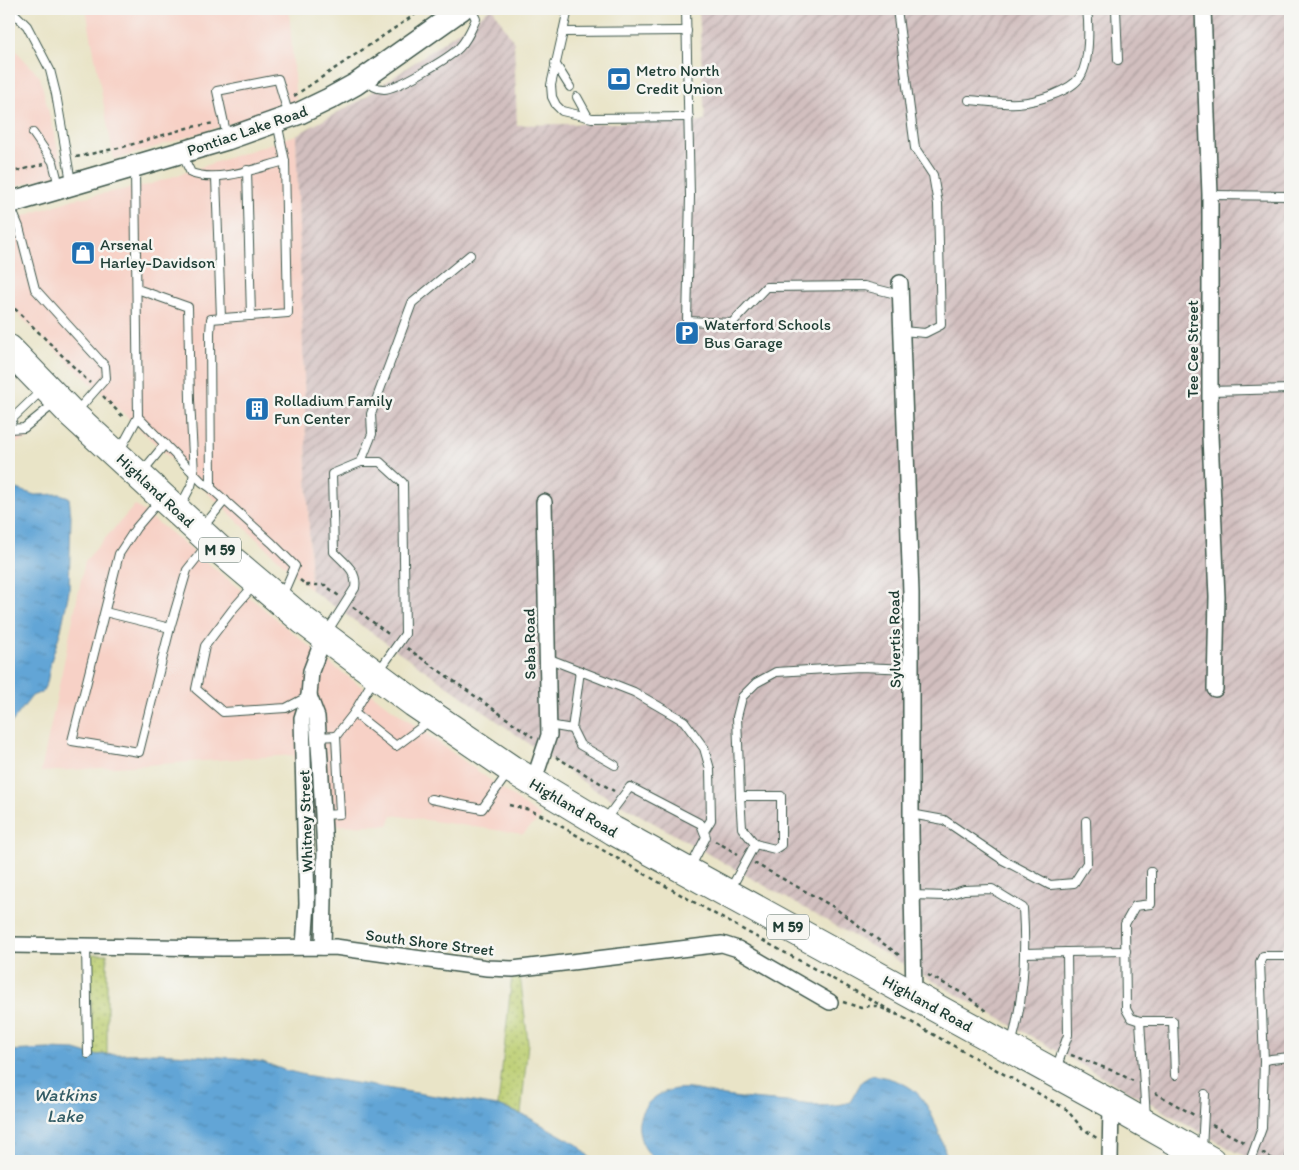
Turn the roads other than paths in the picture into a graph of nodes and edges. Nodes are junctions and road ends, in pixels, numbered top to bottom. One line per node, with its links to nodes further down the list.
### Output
1 (10, 9): 28 (lane)
2 (462, 9): 14 (street, Pontiac Lake Road)
3 (471, 9): 14 (lane)
4 (568, 9): 11 (lane)
5 (686, 9): 10 (lane)
6 (896, 9): 37 (lane)
7 (1088, 9): 17 (lane)
8 (1116, 9): 12 (lane)
9 (1203, 9): 29 (street, Tee Cee Street)
10 (687, 31): 11 (lane); 19 (lane)
11 (563, 32): 13 (lane)
12 (1118, 60)
13 (555, 63): 15 (lane); 18 (lane)
14 (364, 78): 20 (street, Pontiac Lake Road)
15 (570, 87)
16 (577, 97): 18 (lane)
17 (969, 100)
18 (588, 117): 19 (lane)
19 (689, 117): 34 (lane)
20 (284, 120): 22 (street, Pontiac Lake Road); 22 (lane); 24 (lane)
21 (33, 133): 28 (lane)
22 (227, 139): 23 (street, Pontiac Lake Road)
23 (181, 152): 25 (street, Pontiac Lake Road); 27 (lane)
24 (285, 161): 26 (lane); 35 (lane)
25 (135, 166): 28 (street, Pontiac Lake Road); 33 (lane)
26 (247, 170): 27 (lane); 35 (lane)
27 (216, 177): 36 (lane)
28 (66, 186): 31 (street, Pontiac Lake Road)
29 (1210, 195): 30 (lane); 40 (street, Tee Cee Street)
30 (1290, 196)
31 (9, 202): 41 (lane)
32 (470, 255): 46 (lane)
33 (137, 289): 42 (lane); 47 (lane)
34 (900, 289): 37 (street, Sylvertis Road)
35 (251, 316): 36 (lane)
36 (221, 318): 49 (lane)
37 (902, 331): 60 (street, Sylvertis Road)
38 (9, 349): 41 (highway, Highland Road / M 59)
39 (1290, 389): 40 (lane)
40 (1210, 390): 63 (street, Tee Cee Street)
41 (59, 400): 43 (lane); 43 (lane); 45 (highway, Highland Road / M 59)
42 (138, 417): 44 (lane); 45 (lane)
43 (9, 428)
44 (165, 444): 47 (lane); 48 (lane)
45 (118, 455): 48 (highway, Highland Road / M 59)
46 (360, 462): 58 (lane); 62 (lane)
47 (194, 474): 49 (lane); 52 (lane)
48 (139, 475): 52 (highway, Highland Road / M 59)
49 (211, 488): 50 (lane)
50 (225, 500): 53 (lane); 55 (lane)
51 (544, 502): 59 (street, Seba Road)
52 (170, 504): 53 (highway, Highland Road / M 59); 56 (lane)
53 (205, 536): 54 (highway, Highland Road / M 59); 57 (lane)
54 (258, 582): 55 (highway, Highland Road / M 59); 64 (lane)
55 (280, 601): 58 (highway, Highland Road / M 59)
56 (105, 612): 57 (lane); 57 (lane)
57 (170, 628)
58 (324, 637): 62 (highway, Highland Road / M 59); 64 (street, Whitney Street)
59 (547, 658): 61 (lane); 67 (street, Seba Road)
60 (912, 669): 73 (lane); 75 (street, Sylvertis Road)
61 (580, 671): 68 (lane); 80 (lane)
62 (376, 675): 65 (lane); 66 (highway, Highland Road / M 59)
63 (1215, 690)
64 (309, 696): 70 (street, Whitney Street); 77 (street, Whitney Street)
65 (354, 713): 66 (lane); 69 (lane)
66 (434, 717): 72 (highway, Highland Road / M 59)
67 (549, 725): 68 (lane); 72 (street, Seba Road)
68 (572, 729): 71 (lane)
69 (336, 736): 70 (lane); 76 (lane)
70 (319, 737): 76 (street, Whitney Street)
71 (615, 765)
72 (522, 776): 74 (lane); 79 (highway, Highland Road / M 59)
73 (740, 796): 81 (lane); 81 (lane)
74 (431, 800)
75 (911, 814): 78 (lane); 87 (street, Sylvertis Road)
76 (323, 818): 77 (street); 85 (street, Whitney Street)
77 (304, 821): 84 (street, Whitney Street)
78 (1086, 821)
79 (602, 824): 80 (lane); 82 (highway, Highland Road / M 59)
80 (704, 831): 82 (lane)
81 (755, 844): 86 (lane)
82 (688, 872): 86 (highway, Highland Road / M 59)
83 (1151, 872): 92 (lane)
84 (306, 881): 85 (street); 90 (street, Whitney Street)
85 (324, 882): 91 (street, Whitney Street)
86 (728, 894): 97 (highway, Highland Road / M 59)
87 (912, 894): 93 (lane); 97 (street, Sylvertis Road)
88 (9, 945): 89 (street, South Shore Street)
89 (86, 946): 90 (street, South Shore Street); 100 (lane)
90 (304, 946): 91 (street, South Shore Street)
91 (323, 947): 96 (street, South Shore Street)
92 (1126, 951): 94 (lane); 98 (lane)
93 (1024, 952): 94 (lane); 99 (lane)
94 (1067, 952): 103 (lane)
95 (1290, 956): 102 (lane)
96 (830, 1002)
97 (909, 1007): 99 (highway, Highland Road / M 59)
98 (1140, 1021): 104 (lane); 107 (lane)
99 (1010, 1049): 103 (highway, Highland Road / M 59)
100 (88, 1054)
101 (1290, 1057): 102 (lane)
102 (1264, 1061): 111 (lane)
103 (1054, 1073): 106 (highway, Highland Road / M 59)
104 (1175, 1075)
105 (1204, 1094): 109 (lane)
106 (1111, 1104): 107 (highway, Highland Road / M 59); 110 (street)
107 (1147, 1125): 109 (highway, Highland Road / M 59)
108 (1290, 1157): 112 (lane)
109 (1207, 1159)
110 (1110, 1161)
111 (1250, 1161)
112 (1290, 1161)

